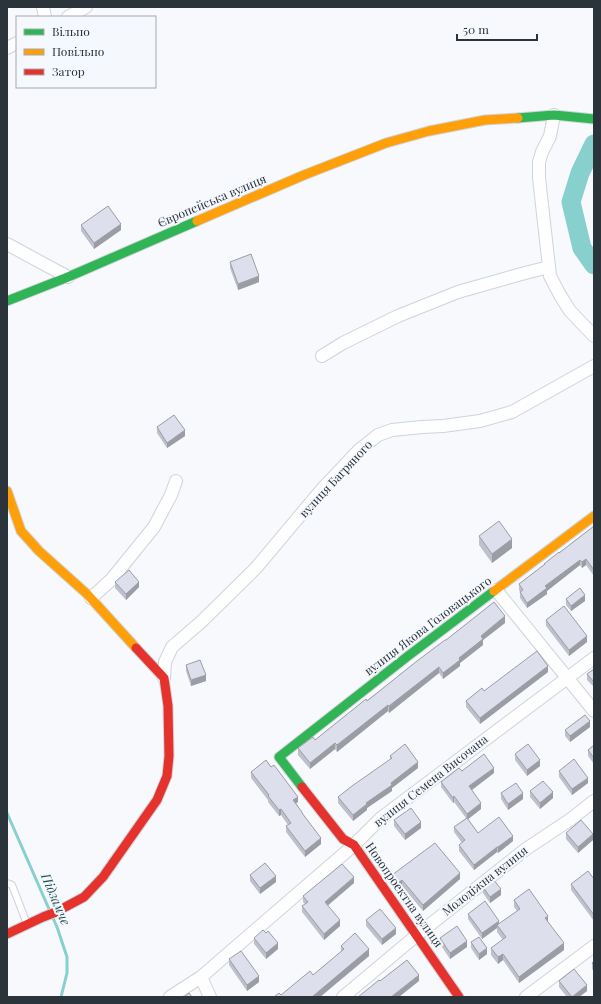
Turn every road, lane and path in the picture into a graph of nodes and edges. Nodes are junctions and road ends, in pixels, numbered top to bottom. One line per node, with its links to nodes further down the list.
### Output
1 (86, 7): 2 (street)
2 (70, 16)
3 (16, 44): 4 (street)
4 (7, 48)
5 (554, 115): 6 (street, Європейська вулиця); 8 (street); 9 (street, Європейська вулиця)
6 (594, 119)
7 (7, 244): 9 (street)
8 (549, 267): 11 (street); 12 (street)
9 (68, 277): 10 (street, Європейська вулиця)
10 (7, 301)
11 (594, 336)
12 (322, 356)
13 (594, 366): 20 (street, вулиця Багряного)
14 (176, 481): 18 (street)
15 (7, 491): 18 (street)
16 (594, 516): 17 (street, вулиця Якова Головацького)
17 (496, 590): 21 (street); 23 (street, вулиця Якова Головацького)
18 (91, 598): 20 (street)
19 (594, 658): 21 (street, вулиця Семена Височана)
20 (164, 678): 27 (street)
21 (568, 678): 22 (street); 25 (street, вулиця Семена Височана)
22 (594, 711)
23 (279, 757): 25 (street, Новопроектна вулиця)
24 (594, 801): 29 (street, Молодіжна вулиця)
25 (354, 845): 29 (street, Новопроектна вулиця); 31 (street, вулиця Семена Височана)
26 (7, 883): 27 (lane)
27 (27, 924): 28 (street)
28 (7, 934)
29 (417, 935): 34 (street, Молодіжна вулиця); 35 (street, Новопроектна вулиця)
30 (594, 946): 36 (street)
31 (201, 977): 32 (street, вулиця Семена Височана); 33 (street)
32 (170, 997)
33 (210, 997)
34 (343, 997)
35 (459, 997)
36 (526, 997)

